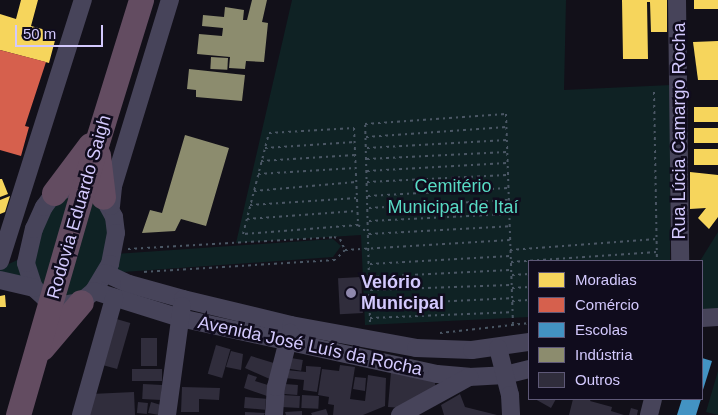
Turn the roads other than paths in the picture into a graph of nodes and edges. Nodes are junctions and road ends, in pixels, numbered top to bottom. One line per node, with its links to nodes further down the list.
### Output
1 (83, 0): 10 (street)
2 (141, 0): 5 (highway, Rodovia Eduardo Saigh)
3 (170, 0): 7 (street)
4 (678, 0): 9 (street, Rua Lúcia Camargo Rocha)
5 (98, 138): 6 (highway); 7 (highway, Rodovia Eduardo Saigh)
6 (54, 193): 7 (street); 8 (street)
7 (99, 198): 12 (street); 14 (highway, Rodovia Eduardo Saigh)
8 (27, 254): 11 (street); 14 (street)
9 (680, 260)
10 (0, 261)
11 (0, 266)
12 (105, 273): 15 (street); 17 (street, Avenida José Luís da Rocha)
13 (0, 280): 14 (street)
14 (43, 295): 15 (street); 25 (highway, Rodovia Eduardo Saigh)
15 (88, 296): 16 (street, Avenida José Luís da Rocha); 25 (highway)
16 (114, 298): 19 (street, Avenida José Luís da Rocha); 31 (street)
17 (183, 299): 19 (street); 21 (street, Avenida José Luís da Rocha)
18 (718, 317): 20 (street)
19 (180, 318): 23 (street, Avenida José Luís da Rocha); 32 (street)
20 (703, 318)
21 (291, 325): 23 (street); 24 (street, Avenida José Luís da Rocha)
22 (528, 342): 24 (street, Avenida José Luís da Rocha)
23 (288, 343): 28 (street, Avenida José Luís da Rocha); 33 (street)
24 (498, 348): 27 (street)
25 (34, 357): 30 (highway, Rodovia Eduardo Saigh)
26 (528, 369): 27 (street, Avenida José Luís da Rocha)
27 (505, 375): 28 (street, Avenida José Luís da Rocha); 35 (street)
28 (469, 377): 34 (street)
29 (654, 400): 36 (street)
30 (18, 415)
31 (81, 415)
32 (167, 415)
33 (274, 415)
34 (400, 415)
35 (511, 415)
36 (649, 415)

